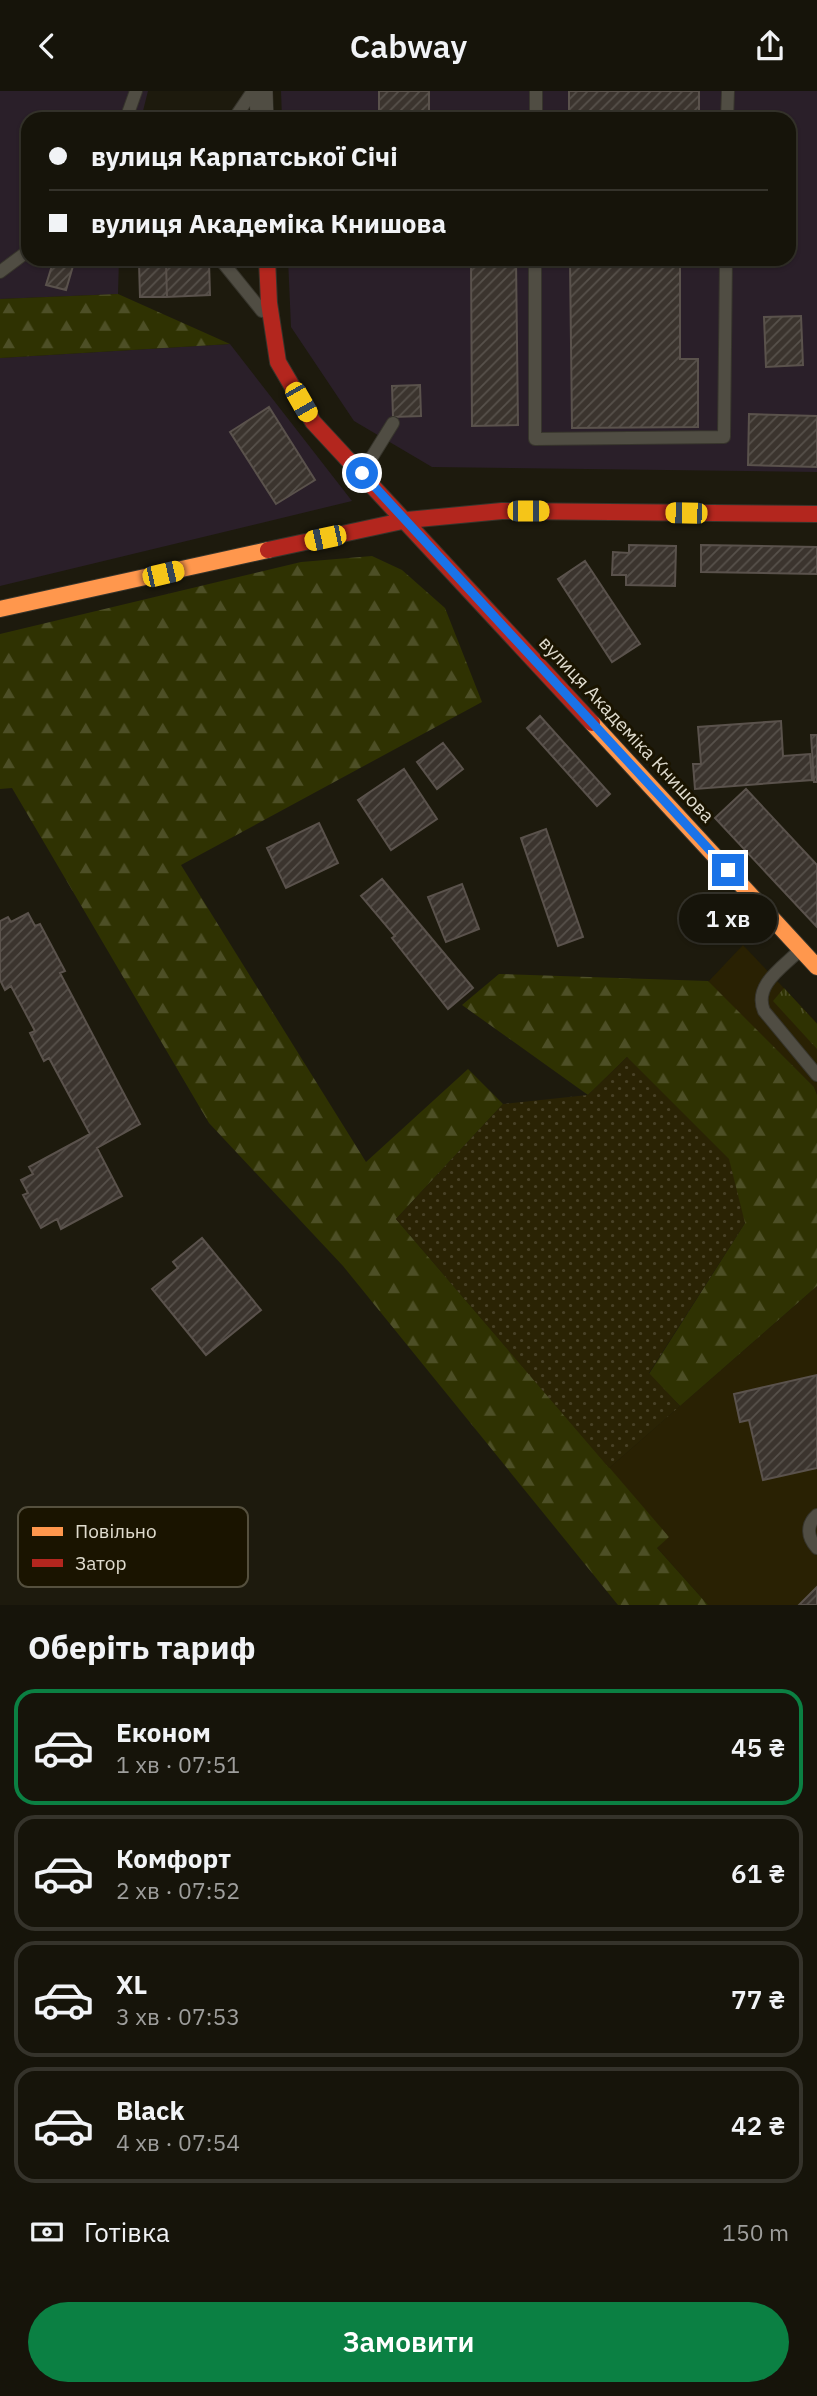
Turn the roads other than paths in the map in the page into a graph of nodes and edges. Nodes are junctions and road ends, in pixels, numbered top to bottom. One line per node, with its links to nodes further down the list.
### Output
1 (136, 91): 6 (lane)
2 (253, 91): 7 (lane)
3 (261, 91): 8 (street)
4 (536, 91): 9 (lane)
5 (727, 91): 10 (lane)
6 (128, 112)
7 (239, 112)
8 (262, 112)
9 (536, 112)
10 (727, 112)
11 (21, 256): 16 (lane)
12 (226, 266): 17 (lane)
13 (268, 266): 17 (street, вулиця Академіка Книшова)
14 (535, 266): 15 (lane)
15 (726, 266)
16 (0, 272)
17 (272, 324): 19 (street, вулиця Академіка Книшова)
18 (393, 423): 19 (lane)
19 (362, 473): 21 (street, вулиця Академіка Книшова)
20 (817, 515): 21 (street)
21 (407, 520): 22 (street); 23 (street, вулиця Академіка Книшова)
22 (0, 610)
23 (801, 949): 24 (street, вулиця Академіка Книшова); 25 (lane)
24 (817, 967)
25 (817, 1075)
26 (817, 1515): 27 (lane)
27 (817, 1548)

